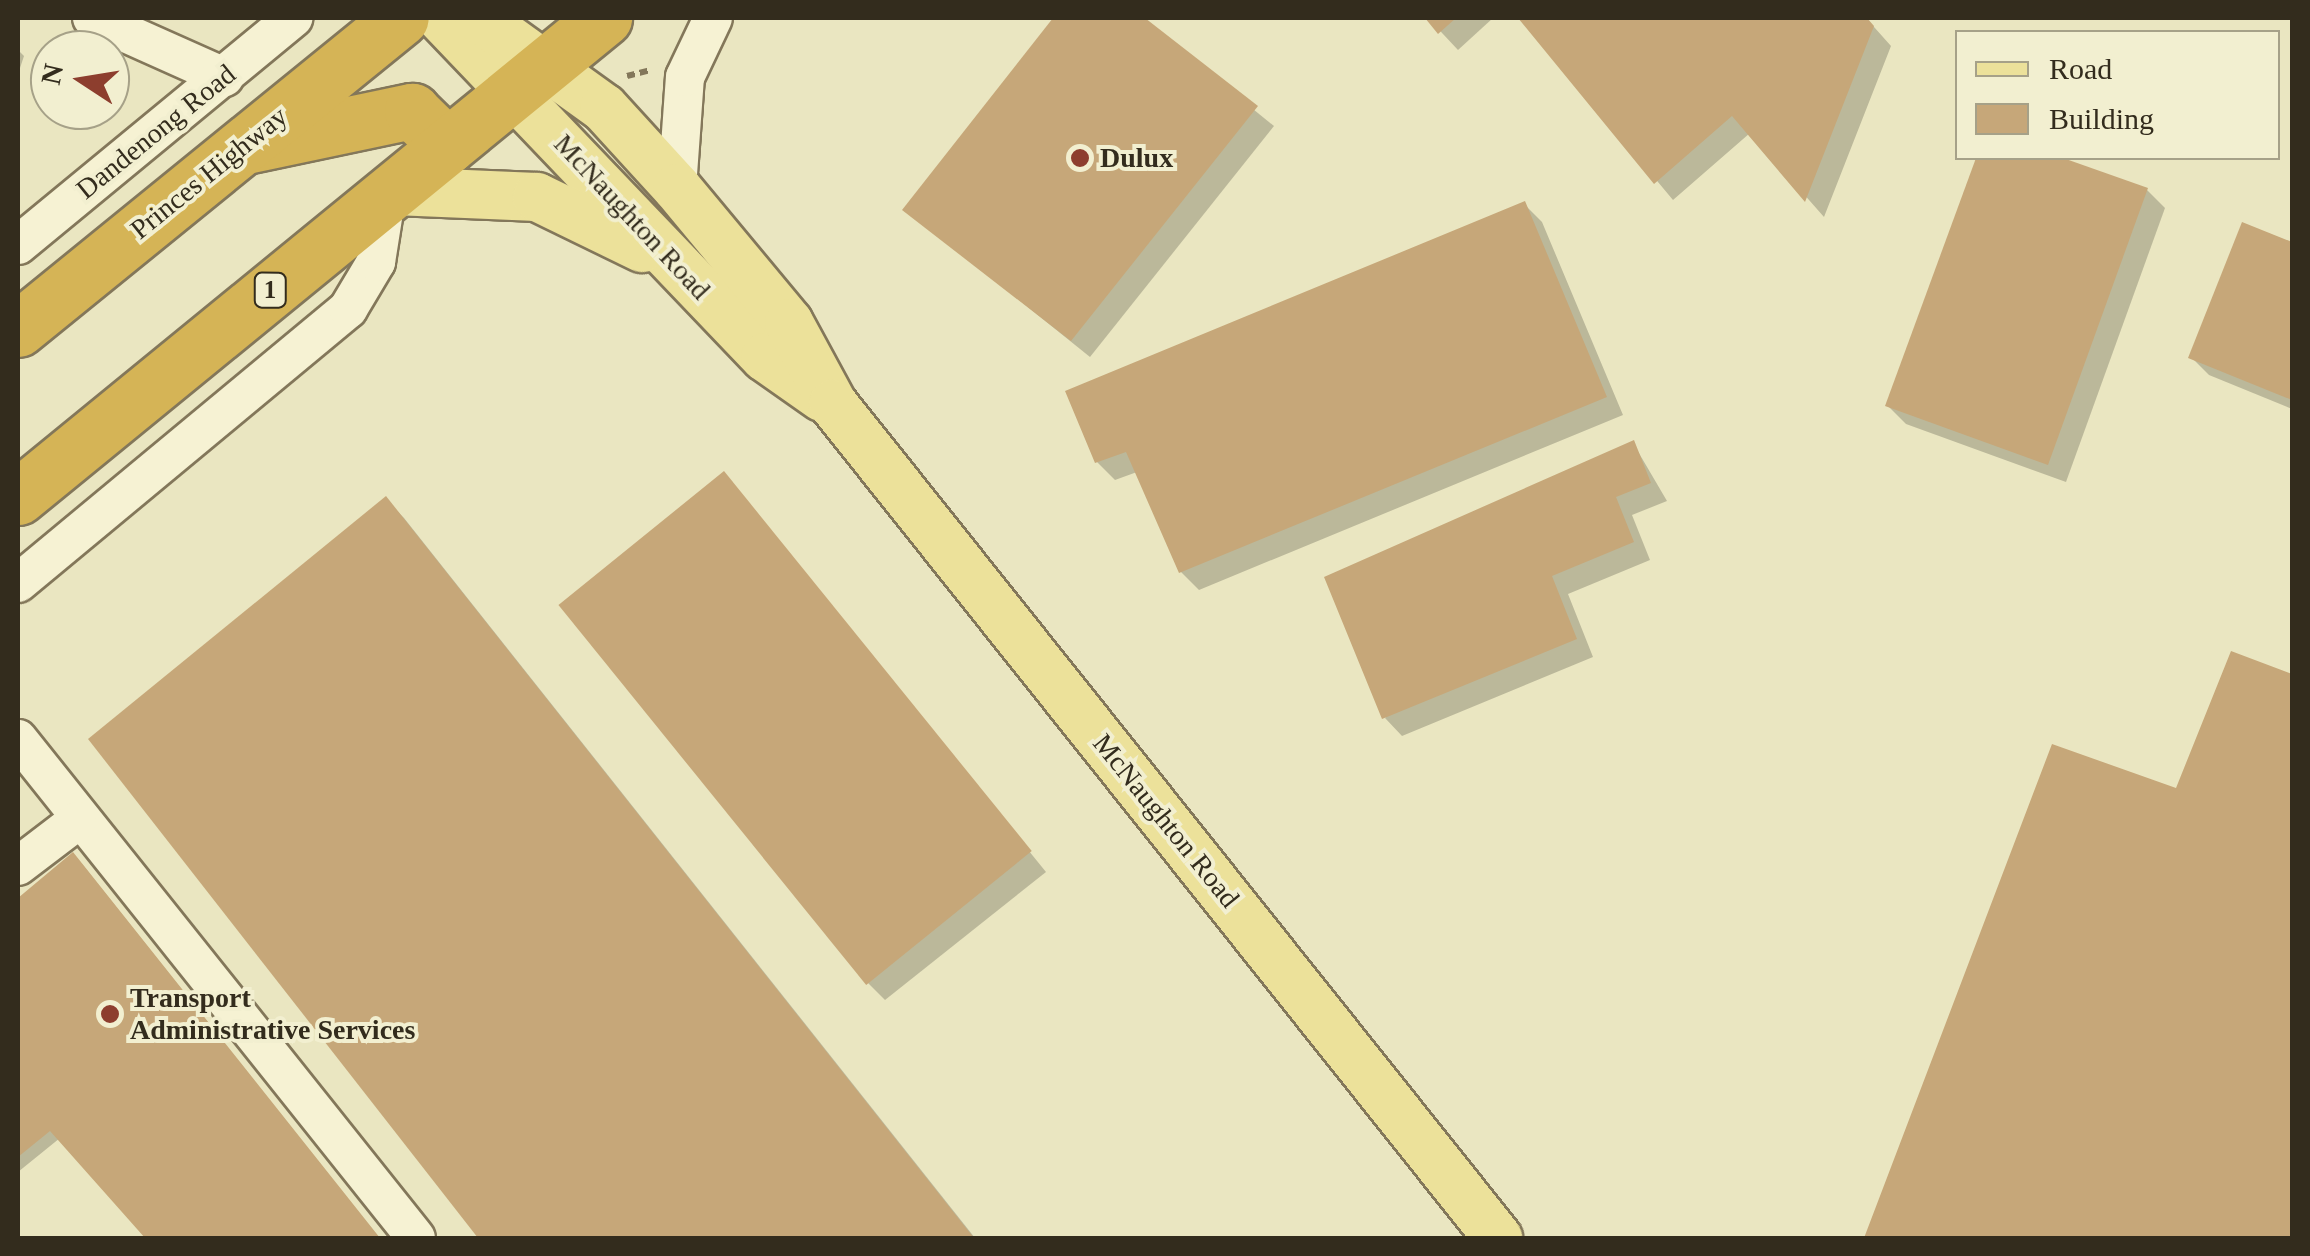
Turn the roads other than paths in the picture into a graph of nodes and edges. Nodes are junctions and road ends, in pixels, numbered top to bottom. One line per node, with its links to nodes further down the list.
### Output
1 (92, 18): 9 (street)
2 (293, 18): 9 (street, Dandenong Road)
3 (401, 18): 11 (highway, Princes Highway)
4 (441, 18): 8 (main road, McNaughton Road)
5 (479, 18): 8 (main road, McNaughton Road)
6 (604, 18): 8 (highway, 1)
7 (714, 18): 12 (street)
8 (532, 76): 10 (highway, 1); 12 (main road, McNaughton Road); 15 (main road, McNaughton Road)
9 (224, 77): 14 (street, Dandenong Road)
10 (448, 146): 11 (highway); 13 (highway, 1)
11 (242, 147): 16 (highway, Princes Highway)
12 (677, 188): 18 (main road, McNaughton Road)
13 (390, 195): 15 (main road); 17 (highway, 1); 19 (street)
14 (18, 244)
15 (676, 267): 18 (main road, McNaughton Road)
16 (18, 329)
17 (147, 391): 19 (street); 20 (highway, 1)
18 (833, 404): 26 (main road, McNaughton Road)
19 (189, 441): 21 (street)
20 (18, 498)
21 (18, 583)
22 (18, 740): 23 (street)
23 (77, 821): 24 (street); 25 (street)
24 (18, 866)
25 (416, 1238)
26 (1498, 1238)

